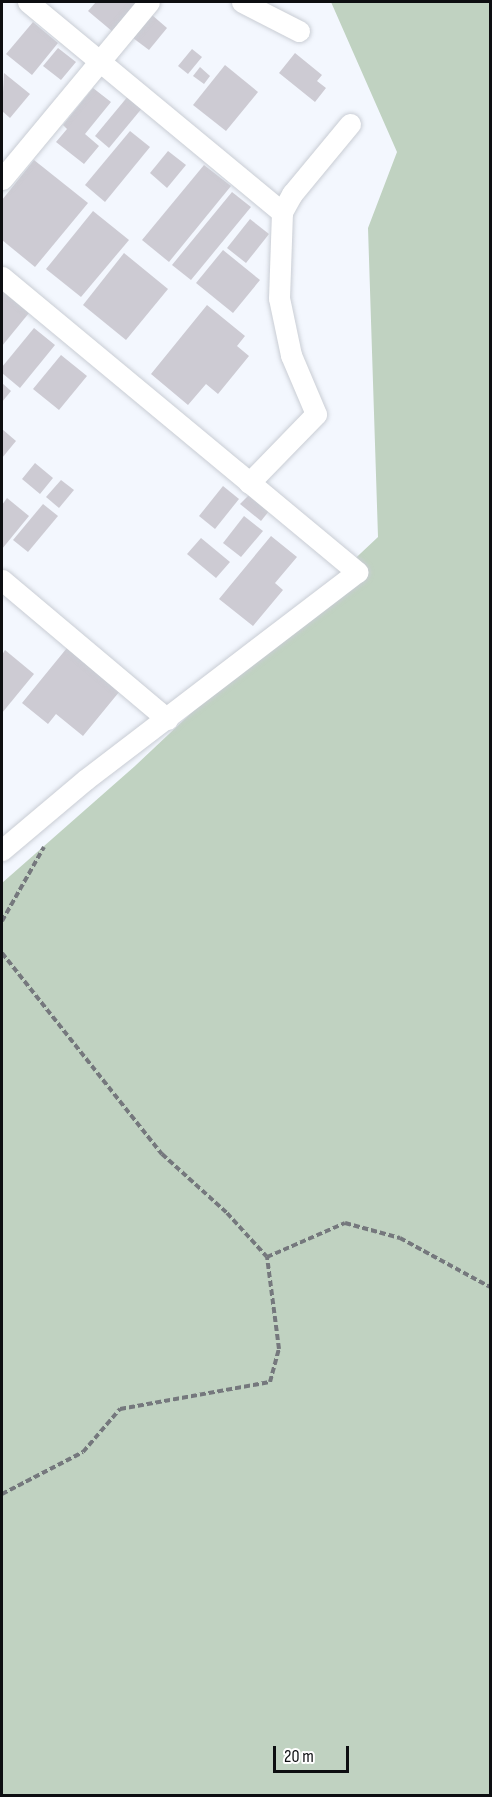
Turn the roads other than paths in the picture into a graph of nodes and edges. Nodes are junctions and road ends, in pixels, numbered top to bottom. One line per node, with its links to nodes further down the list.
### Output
1 (28, 2): 5 (street)
2 (148, 2): 5 (street)
3 (242, 2): 4 (street)
4 (299, 31)
5 (99, 60): 7 (street); 8 (street)
6 (350, 124): 8 (street)
7 (2, 179)
8 (282, 212): 10 (street)
9 (2, 277): 10 (street)
10 (249, 483): 12 (street)
11 (2, 580): 12 (street)
12 (167, 719): 13 (street)
13 (2, 850)

